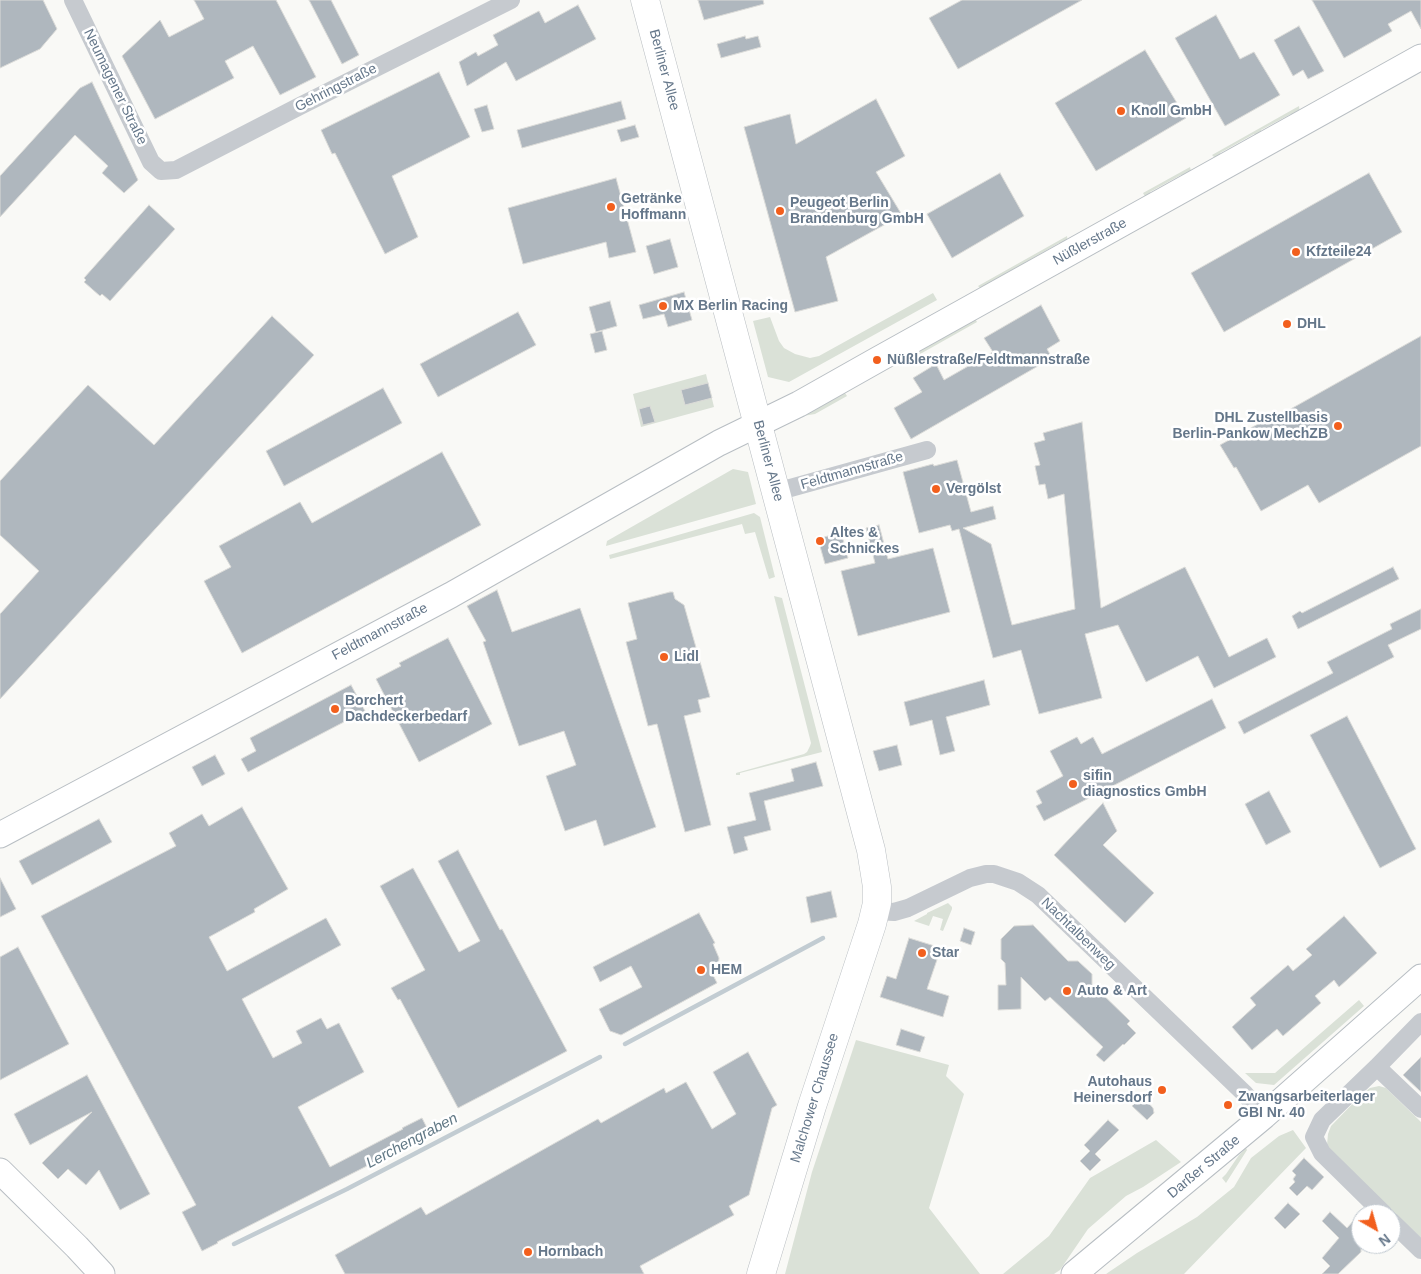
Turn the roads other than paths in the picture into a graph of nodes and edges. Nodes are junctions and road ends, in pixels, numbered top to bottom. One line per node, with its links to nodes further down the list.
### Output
1 (74, 0): 5 (street, Neumagener Straße)
2 (511, 0): 5 (street, Gehringstraße)
3 (645, 0): 6 (main road, Berliner Allee)
4 (1421, 57): 6 (street, Nüßlerstraße)
5 (161, 171)
6 (758, 424): 8 (main road, Berliner Allee); 9 (street, Feldtmannstraße)
7 (927, 450): 8 (street, Feldtmannstraße)
8 (776, 492): 10 (main road, Berliner Allee)
9 (0, 835)
10 (873, 918): 15 (street, Nachtalbenweg); 21 (main road, Malchower Chaussee)
11 (1421, 977): 15 (street, Darßer Straße)
12 (1421, 1022): 13 (street)
13 (1378, 1067): 14 (street); 17 (street)
14 (1421, 1110)
15 (1264, 1116): 22 (street, Darßer Straße)
16 (0, 1172): 20 (street)
17 (1374, 1204)
18 (1401, 1231): 19 (street)
19 (1421, 1250)
20 (102, 1274)
21 (761, 1274)
22 (1074, 1274)

